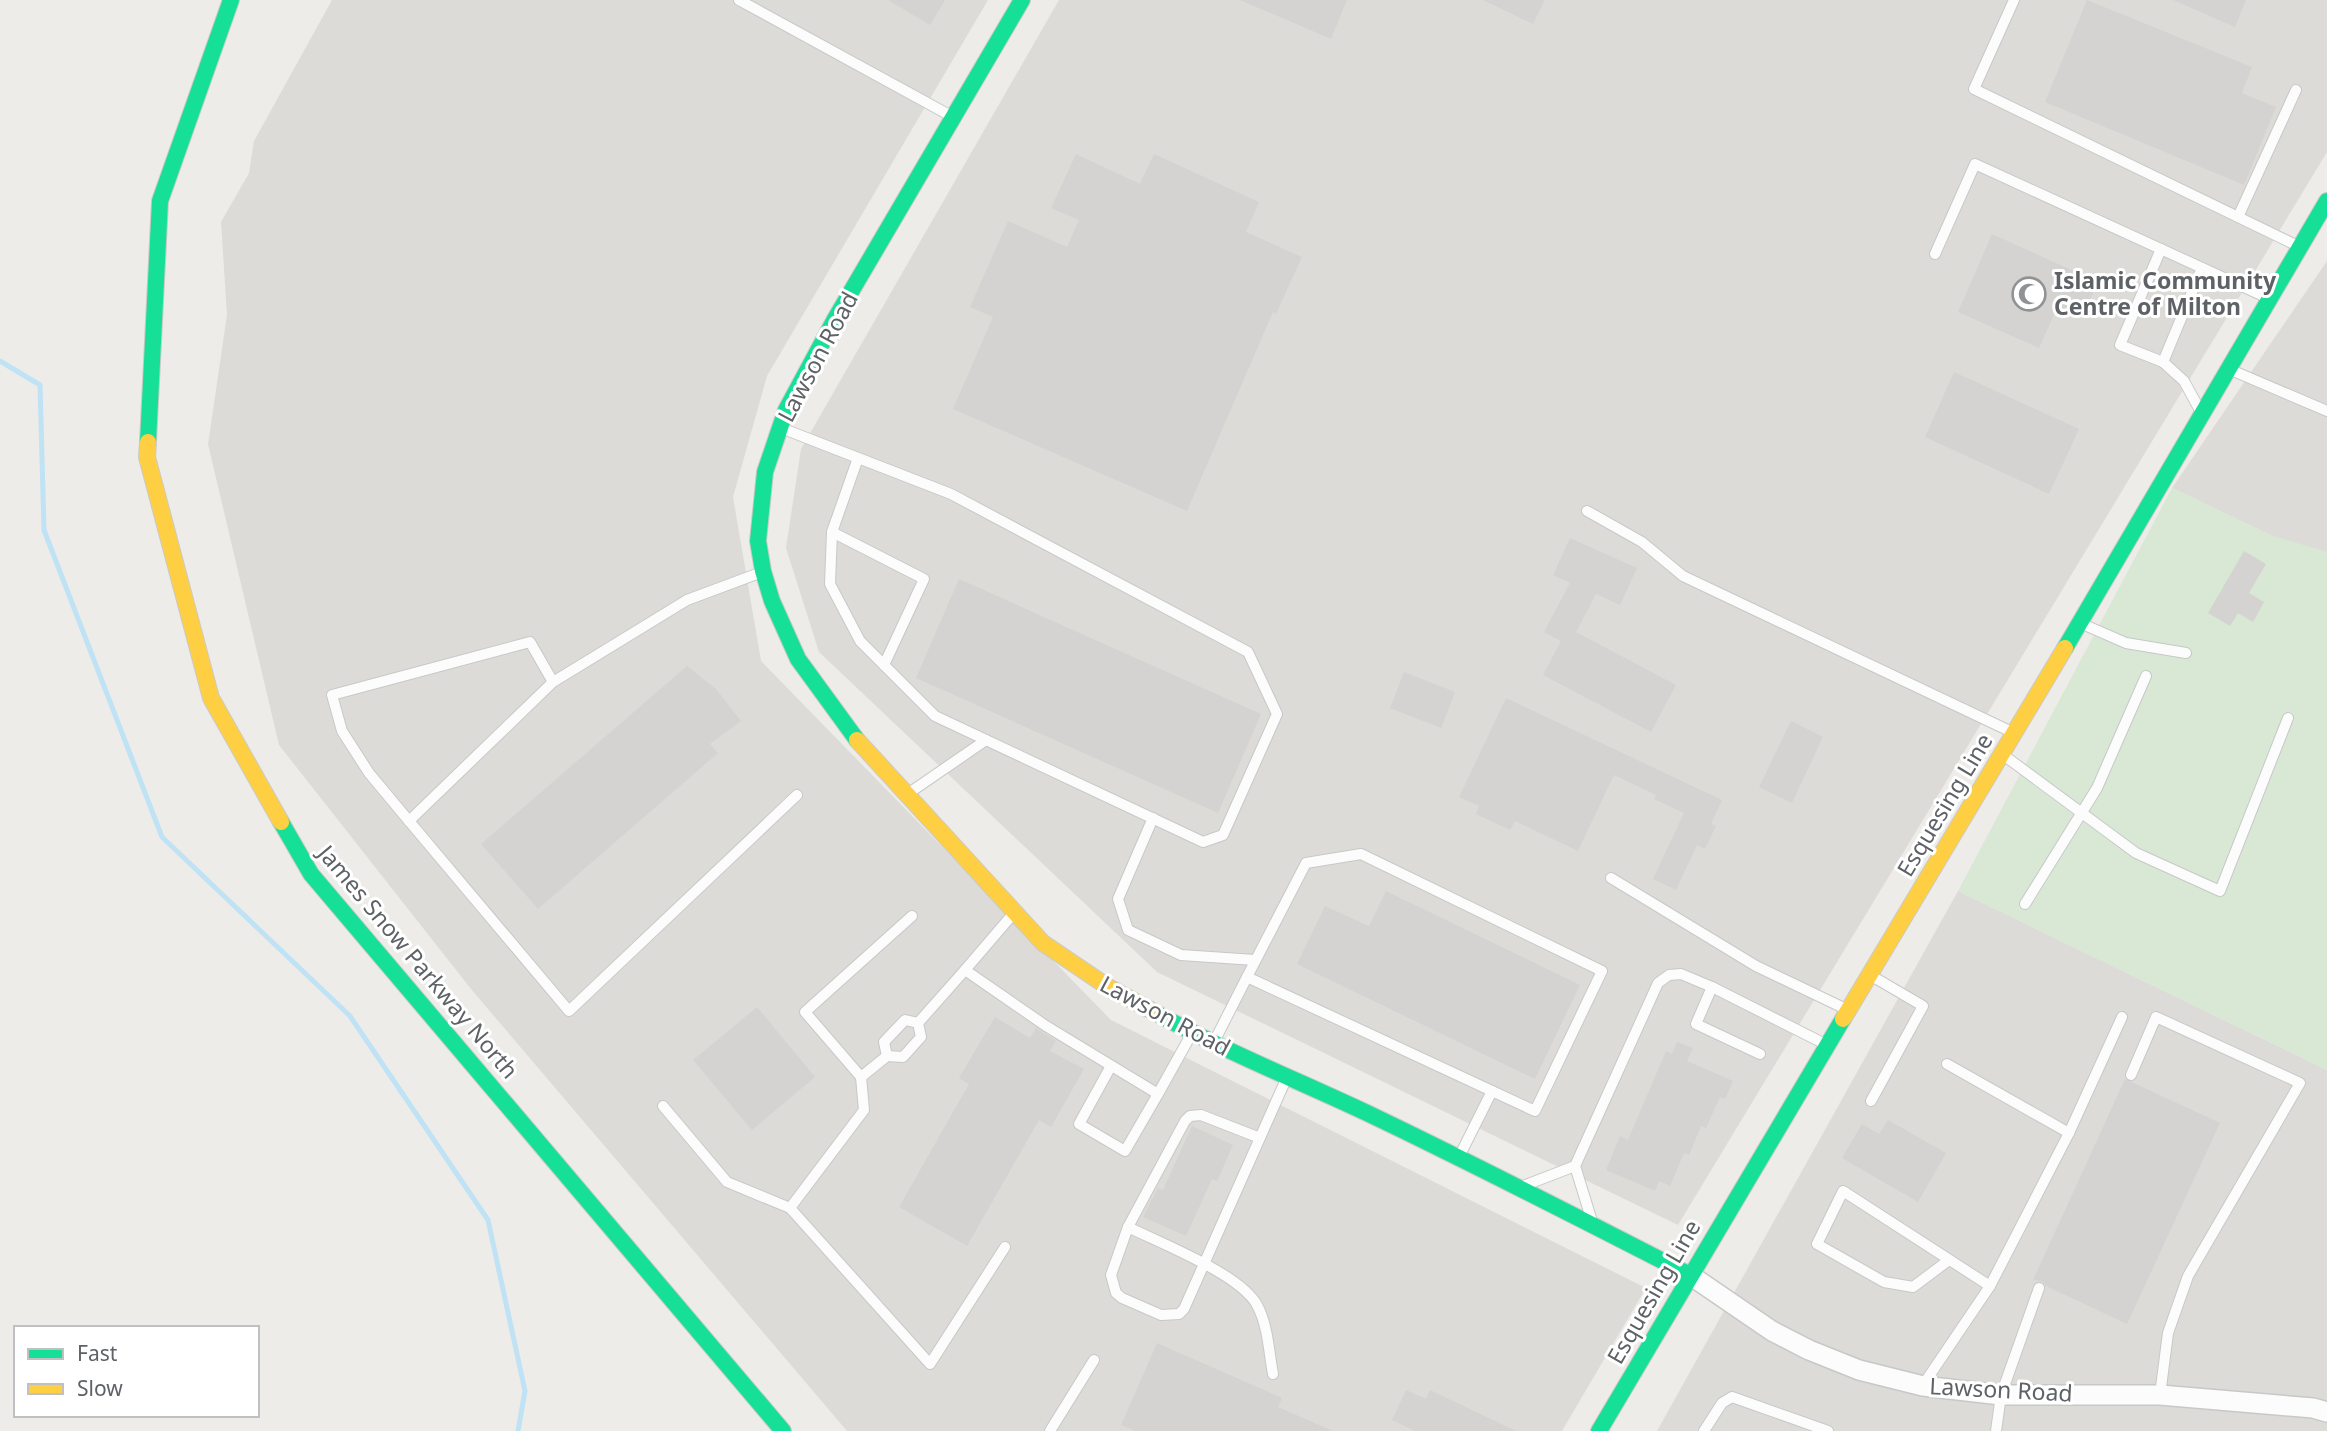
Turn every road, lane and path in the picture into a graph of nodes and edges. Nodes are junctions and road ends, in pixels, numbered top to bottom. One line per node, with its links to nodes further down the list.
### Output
1 (232, 0): 83 (street, James Snow Parkway North)
2 (739, 0): 6 (lane)
3 (1022, 0): 6 (street, Lawson Road)
4 (2014, 0): 8 (lane)
5 (2296, 90): 8 (lane)
6 (954, 117): 18 (street, Lawson Road)
7 (2327, 201): 9 (street, Esquesing Line)
8 (2238, 217): 9 (lane)
9 (2301, 247): 13 (street, Esquesing Line)
10 (2161, 249): 11 (lane); 12 (lane); 14 (lane)
11 (1934, 254)
12 (2202, 268): 13 (lane); 14 (lane)
13 (2271, 300): 15 (street, Esquesing Line)
14 (2163, 362): 17 (lane)
15 (2231, 370): 16 (lane); 17 (street, Esquesing Line)
16 (2327, 411)
17 (2203, 417): 23 (street, Esquesing Line)
18 (780, 428): 19 (lane); 22 (street, Lawson Road)
19 (858, 458): 21 (lane); 35 (lane)
20 (1587, 510): 29 (lane)
21 (832, 532): 25 (lane); 25 (lane)
22 (763, 572): 27 (lane); 33 (street, Lawson Road)
23 (2080, 623): 24 (lane); 29 (street, Esquesing Line)
24 (2186, 653)
25 (884, 665): 30 (lane)
26 (2146, 676): 34 (lane)
27 (553, 682): 36 (lane); 36 (lane)
28 (2288, 718): 34 (lane)
29 (2014, 734): 31 (street, Esquesing Line)
30 (986, 740): 33 (lane); 35 (lane)
31 (2002, 754): 34 (lane); 43 (street, Esquesing Line)
32 (797, 795): 36 (lane)
33 (906, 795): 39 (street, Lawson Road)
34 (2080, 812): 38 (lane)
35 (1153, 818): 41 (lane)
36 (409, 821)
37 (1611, 878): 46 (lane)
38 (2025, 904)
39 (1013, 914): 42 (lane); 49 (street, Lawson Road)
40 (912, 916): 57 (lane)
41 (1255, 960): 44 (lane); 59 (lane)
42 (965, 970): 48 (lane); 55 (lane)
43 (1870, 974): 46 (street, Esquesing Line); 61 (lane)
44 (1247, 976): 50 (lane); 59 (lane)
45 (1712, 987): 51 (lane); 52 (lane); 66 (lane)
46 (1848, 1011): 51 (street, Esquesing Line)
47 (2122, 1017): 63 (lane)
48 (918, 1023): 53 (lane); 53 (lane)
49 (1192, 1033): 50 (street, Lawson Road); 60 (lane)
50 (1214, 1043): 58 (street, Lawson Road)
51 (1827, 1046): 74 (street, Esquesing Line)
52 (1760, 1054)
53 (887, 1056): 57 (lane)
54 (1947, 1064): 63 (lane)
55 (1111, 1066): 60 (lane); 60 (lane)
56 (2131, 1075): 81 (lane)
57 (861, 1077): 68 (lane)
58 (1287, 1077): 64 (lane); 65 (street, Lawson Road)
59 (1492, 1091): 65 (lane)
60 (1158, 1094)
61 (1871, 1101)
62 (663, 1106): 68 (lane)
63 (2069, 1133): 75 (lane)
64 (1260, 1138): 70 (lane); 73 (lane)
65 (1458, 1158): 67 (street, Lawson Road)
66 (1575, 1166): 67 (lane); 69 (lane)
67 (1520, 1188): 69 (street, Lawson Road)
68 (790, 1208): 71 (lane)
69 (1594, 1226): 74 (street, Lawson Road)
70 (1128, 1227): 73 (lane); 73 (lane)
71 (1004, 1247)
72 (1949, 1260): 72 (lane); 75 (lane)
73 (1204, 1265): 78 (lane)
74 (1690, 1275): 79 (street, Lawson Road); 85 (street, Esquesing Line)
75 (1990, 1286): 79 (lane)
76 (2039, 1289): 80 (lane)
77 (1094, 1360): 84 (lane)
78 (1273, 1374)
79 (1923, 1386): 80 (street, Lawson Road)
80 (2001, 1395): 81 (street, Lawson Road); 88 (lane)
81 (2160, 1395): 82 (street, Lawson Road)
82 (2327, 1412)
83 (783, 1431)
84 (1050, 1431)
85 (1599, 1431)
86 (1704, 1431): 87 (lane)
87 (1828, 1431)
88 (1996, 1431)

